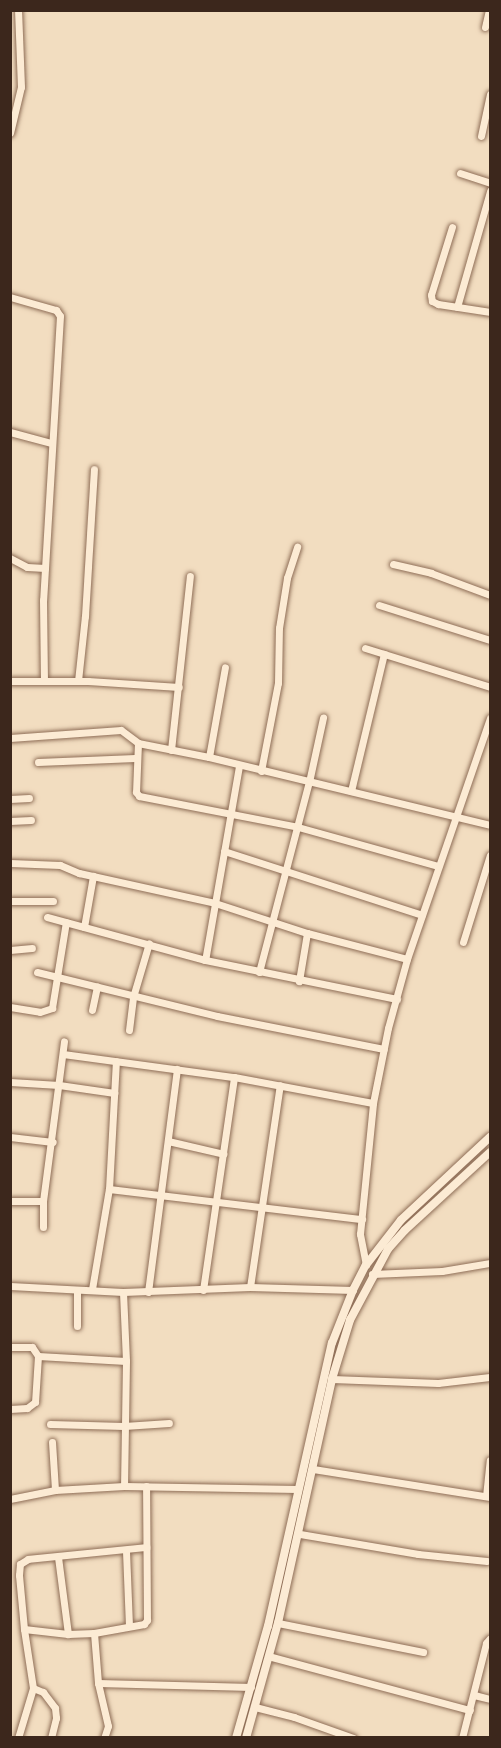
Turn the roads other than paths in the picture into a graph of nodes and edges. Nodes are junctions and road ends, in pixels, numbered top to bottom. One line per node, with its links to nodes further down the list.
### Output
1 (18, 10): 5 (street)
2 (489, 10): 3 (street)
3 (485, 27)
4 (490, 94): 6 (street)
5 (10, 133)
6 (481, 136)
7 (460, 173): 8 (street)
8 (490, 182)
9 (490, 190): 10 (street)
10 (487, 218): 13 (street)
11 (452, 228): 13 (street)
12 (10, 297): 16 (street)
13 (457, 307): 14 (street)
14 (490, 312)
15 (10, 432): 16 (street)
16 (51, 443): 21 (street)
17 (94, 469): 31 (street)
18 (297, 547): 43 (street)
19 (10, 558): 21 (street)
20 (393, 564): 23 (street)
21 (45, 568): 30 (street)
22 (190, 576): 32 (street)
23 (490, 595)
24 (379, 605): 25 (street)
25 (490, 640)
26 (365, 648): 27 (street)
27 (384, 654): 33 (street); 45 (street)
28 (225, 668): 39 (street)
29 (10, 681): 30 (street)
30 (44, 681): 31 (street)
31 (78, 681): 32 (street)
32 (179, 687): 38 (street)
33 (490, 687)
34 (323, 718): 44 (street)
35 (490, 718): 49 (street)
36 (10, 738): 37 (street)
37 (138, 743): 38 (street); 40 (street)
38 (171, 750): 39 (street)
39 (208, 757): 42 (street)
40 (135, 758): 41 (street); 48 (street)
41 (38, 762)
42 (239, 766): 43 (street); 48 (street)
43 (261, 771): 44 (street)
44 (309, 782): 45 (street); 53 (street)
45 (351, 791): 49 (street)
46 (29, 798): 47 (street)
47 (10, 799)
48 (231, 814): 53 (street); 54 (street)
49 (457, 817): 52 (street); 57 (street)
50 (31, 820): 51 (street)
51 (10, 821)
52 (490, 825)
53 (297, 827): 57 (street); 58 (street)
54 (224, 851): 58 (street); 62 (street)
55 (490, 855): 69 (street)
56 (10, 863): 59 (street)
57 (438, 866): 63 (street)
58 (286, 871): 63 (street); 65 (street)
59 (93, 876): 62 (street); 67 (street)
60 (10, 901): 61 (street)
61 (53, 901)
62 (215, 903): 65 (street); 74 (street)
63 (422, 915): 73 (street)
64 (47, 917): 66 (street)
65 (272, 921): 68 (street); 76 (street)
66 (66, 922): 67 (street); 77 (street)
67 (84, 927): 70 (street)
68 (307, 933): 73 (street); 78 (street)
69 (463, 942)
70 (149, 943): 74 (street); 80 (street)
71 (32, 948): 72 (street)
72 (10, 950)
73 (407, 959): 81 (street)
74 (205, 960): 76 (street)
75 (37, 972): 77 (street)
76 (259, 972): 78 (street)
77 (56, 975): 79 (street); 82 (street)
78 (299, 981): 81 (street)
79 (97, 987): 80 (street); 83 (street)
80 (133, 997): 84 (street); 86 (street)
81 (397, 999): 86 (street)
82 (10, 1007)
83 (92, 1010)
84 (129, 1030)
85 (64, 1041): 87 (street)
86 (384, 1049): 95 (street)
87 (63, 1054): 88 (street); 92 (street)
88 (116, 1061): 89 (street); 94 (street)
89 (177, 1069): 90 (street); 98 (street)
90 (234, 1077): 93 (street); 101 (street)
91 (10, 1082): 92 (street)
92 (59, 1085): 94 (street); 99 (street)
93 (280, 1086): 95 (street); 107 (street)
94 (114, 1093): 102 (street)
95 (373, 1103): 108 (street)
96 (10, 1137): 99 (street)
97 (490, 1137): 111 (street)
98 (168, 1141): 101 (street); 103 (street)
99 (53, 1142): 105 (street)
100 (490, 1152): 112 (street)
101 (224, 1154): 106 (street)
102 (109, 1189): 103 (street); 115 (street)
103 (161, 1195): 106 (street); 120 (street)
104 (10, 1201): 105 (street)
105 (43, 1202): 109 (street)
106 (218, 1202): 107 (street); 117 (street)
107 (263, 1206): 108 (street); 114 (street)
108 (362, 1218): 111 (street)
109 (43, 1227)
110 (490, 1263): 112 (street)
111 (366, 1265): 118 (street)
112 (372, 1274): 121 (street)
113 (10, 1286): 116 (street)
114 (250, 1287): 117 (street); 118 (street)
115 (92, 1289): 116 (street); 119 (street)
116 (77, 1290): 122 (street)
117 (203, 1290): 120 (street)
118 (353, 1290): 121 (street)
119 (123, 1292): 120 (street); 125 (street)
120 (148, 1292)
121 (345, 1319): 127 (street); 137 (street)
122 (77, 1326)
123 (10, 1347): 124 (street)
124 (38, 1356): 125 (street); 128 (street)
125 (126, 1361): 131 (street)
126 (490, 1377): 127 (street)
127 (332, 1379): 134 (street)
128 (10, 1409)
129 (169, 1423): 131 (street)
130 (50, 1424): 131 (street)
131 (124, 1426): 135 (street)
132 (52, 1442): 138 (street)
133 (490, 1460): 139 (street)
134 (313, 1469): 139 (street); 141 (street)
135 (124, 1486): 136 (street); 138 (street)
136 (146, 1486): 137 (street); 142 (street)
137 (297, 1489): 155 (street)
138 (55, 1490): 140 (street)
139 (488, 1496)
140 (10, 1499)
141 (300, 1534): 145 (street); 146 (street)
142 (146, 1547): 143 (street); 147 (street)
143 (126, 1551): 144 (street); 147 (street)
144 (58, 1557): 148 (street); 150 (street)
145 (487, 1561)
146 (278, 1623): 152 (street); 153 (street)
147 (129, 1626): 149 (street)
148 (24, 1629): 150 (street); 156 (street)
149 (94, 1633): 150 (street); 154 (street)
150 (68, 1634)
151 (490, 1638): 157 (street)
152 (423, 1652)
153 (268, 1656): 159 (street); 160 (street)
154 (98, 1683): 155 (street); 163 (street)
155 (251, 1687): 164 (street)
156 (33, 1688): 161 (street); 162 (street)
157 (474, 1695): 158 (street); 160 (street)
158 (490, 1699)
159 (255, 1707): 165 (street); 166 (street)
160 (470, 1710): 167 (street)
161 (18, 1737)
162 (51, 1737)
163 (104, 1737)
164 (236, 1737)
165 (246, 1737)
166 (353, 1737)
167 (462, 1737)

